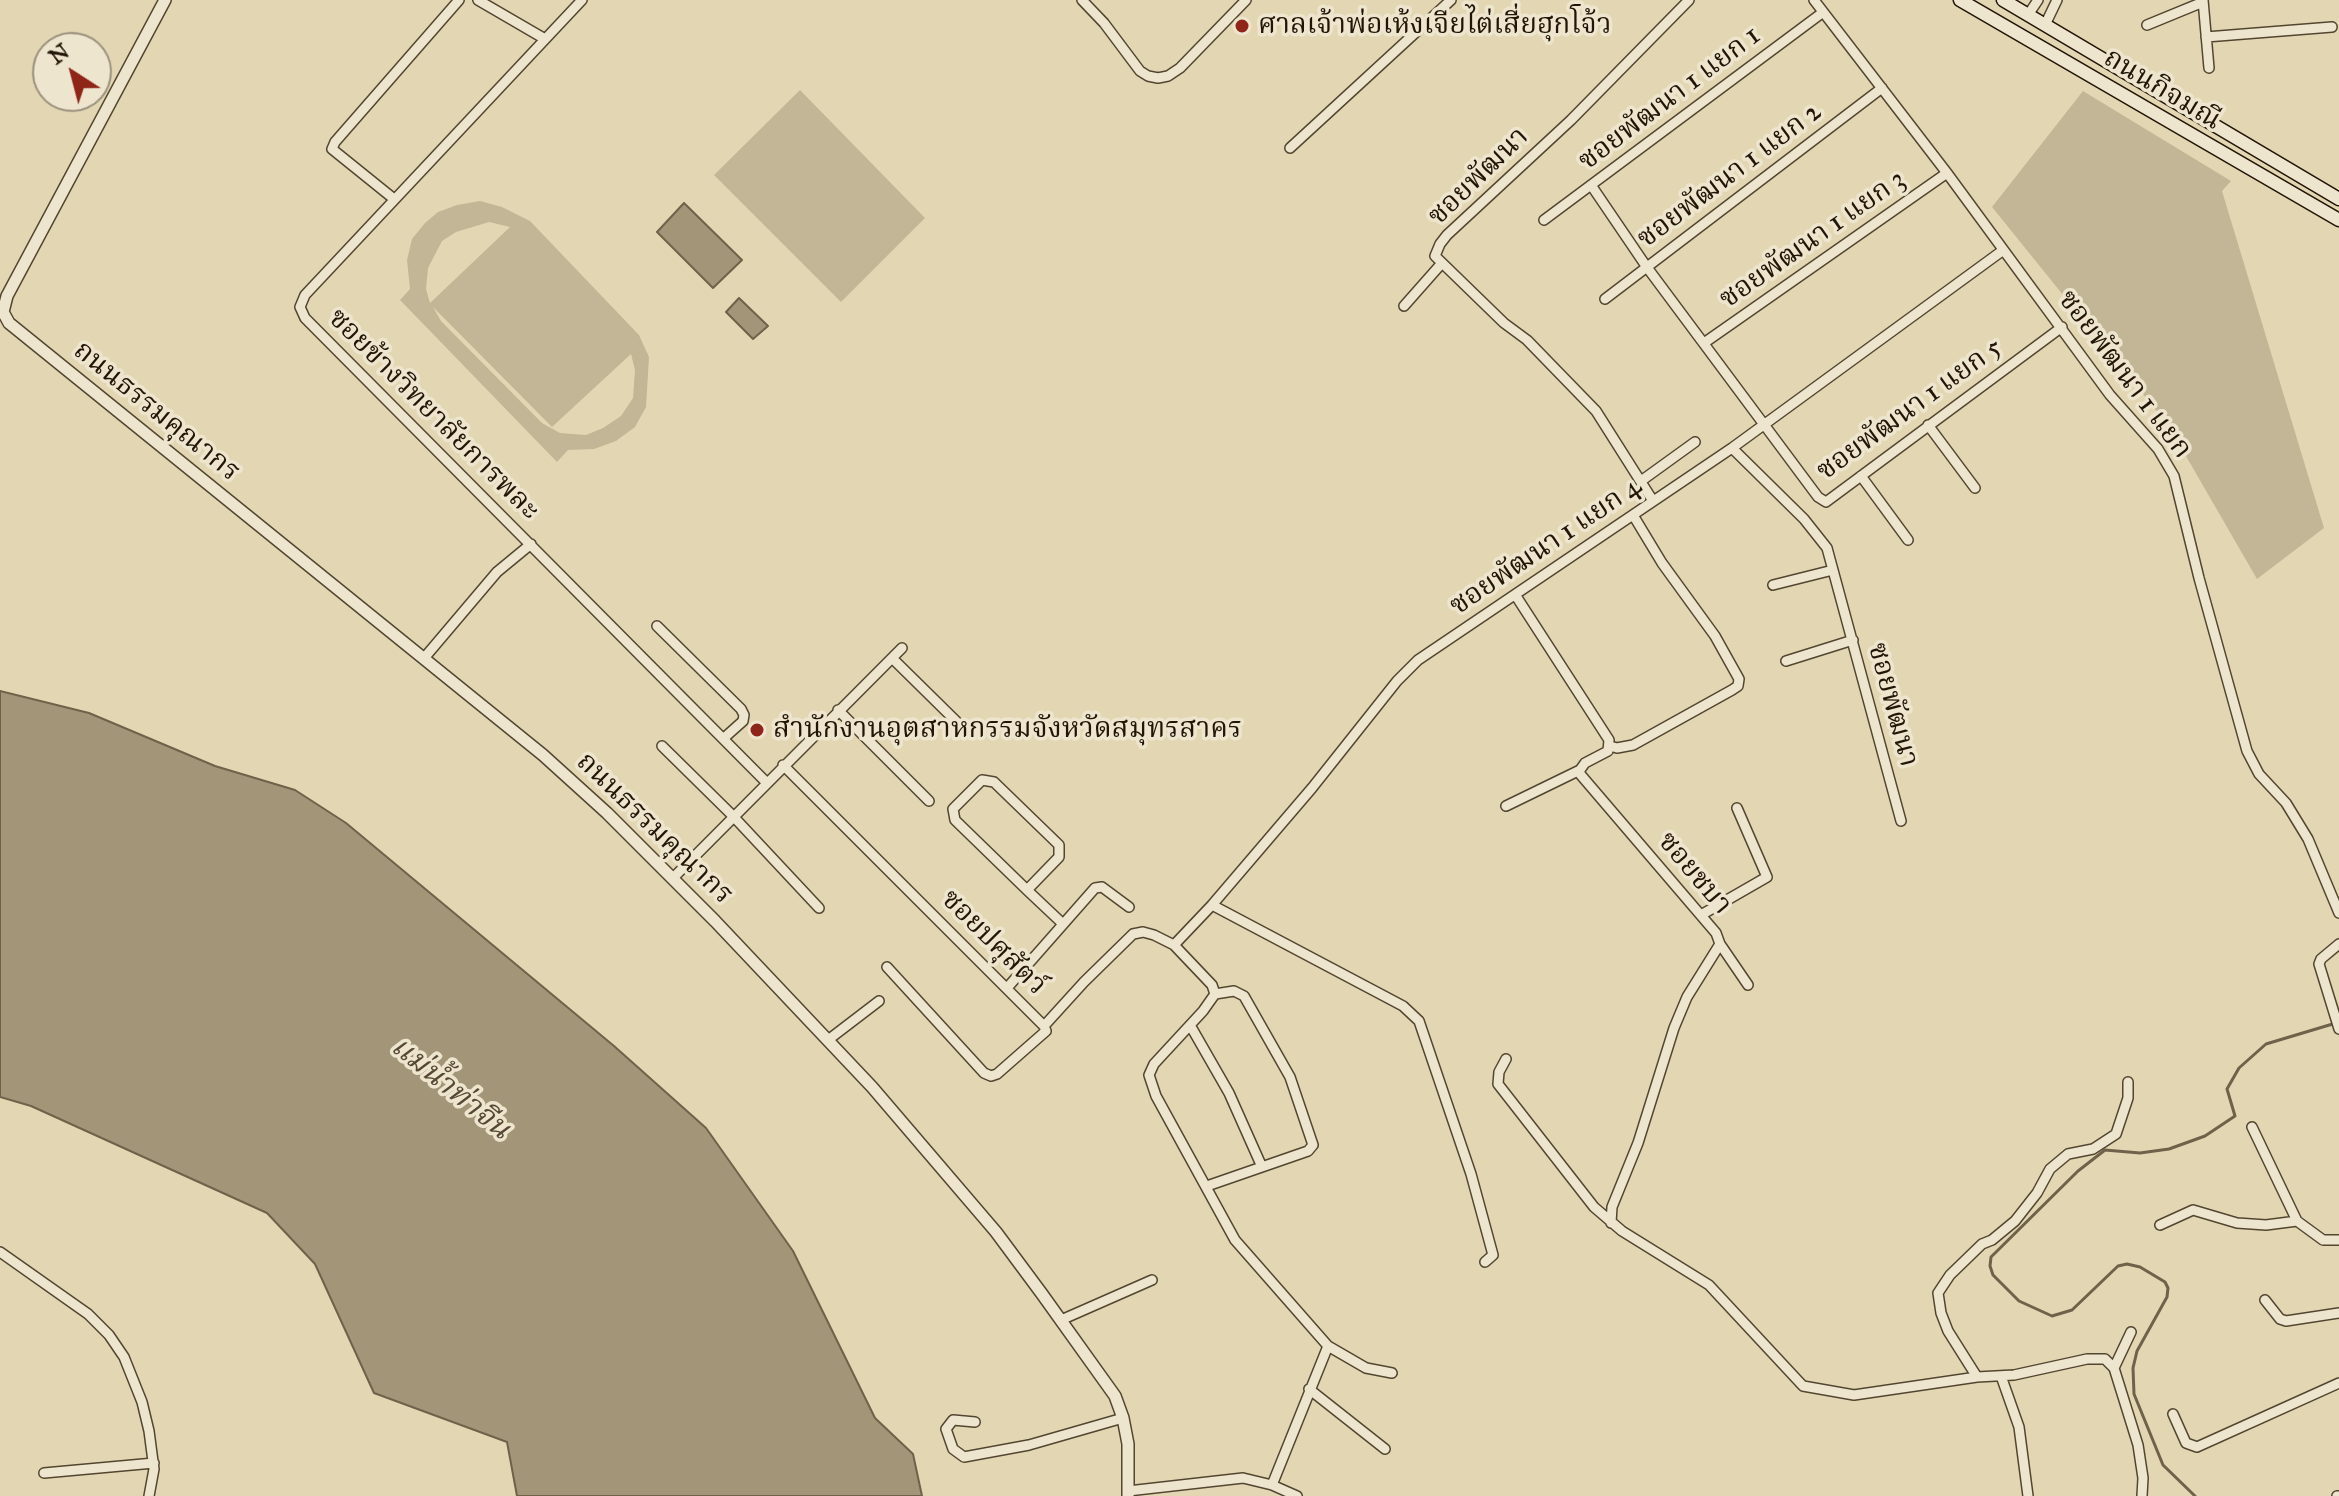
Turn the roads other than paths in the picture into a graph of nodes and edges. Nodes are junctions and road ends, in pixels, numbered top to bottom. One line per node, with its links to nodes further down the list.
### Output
1 (165, 0): 55 (street, ถนนธรรมคุณากร)
2 (459, 0): 27 (street)
3 (478, 0): 21 (street)
4 (582, 0): 21 (street, ซอยข้างวิทยาลัยการพละ)
5 (1082, 0): 6 (street)
6 (1246, 0)
7 (1451, 0): 24 (street)
8 (1689, 0): 32 (street, ซอยพัฒนา)
9 (1814, 0): 15 (street, ซอยพัฒนา 1 แยก)
10 (1960, 0): 30 (main road, ถนนกิจมณี)
11 (2003, 0): 16 (main road, ถนนกิจมณี)
12 (2038, 0): 16 (street)
13 (2057, 0): 17 (street)
14 (2203, 1): 18 (street); 20 (street)
15 (1822, 13): 23 (street, ซอยพัฒนา 1 แยก); 26 (street, ซอยพัฒนา 1 แยก 1)
16 (2028, 15): 17 (main road, ถนนกิจมณี)
17 (2045, 25): 28 (main road, ถนนกิจมณี)
18 (2147, 25)
19 (2332, 27): 20 (street)
20 (2206, 37): 22 (street)
21 (545, 39): 27 (street, ซอยข้างวิทยาลัยการพละ)
22 (2209, 68)
23 (1882, 88): 25 (street, ซอยพัฒนา 1 แยก); 33 (street, ซอยพัฒนา 1 แยก 2)
24 (1290, 148)
25 (1947, 173): 31 (street, ซอยพัฒนา 1 แยก); 37 (street, ซอยพัฒนา 1 แยก 3)
26 (1591, 185): 29 (street, ซอยพัฒนา 1 แยก 1); 33 (street)
27 (394, 199): 48 (street, ซอยข้างวิทยาลัยการพละ)
28 (2339, 199)
29 (1544, 220)
30 (2339, 220)
31 (2002, 251): 36 (street, ซอยพัฒนา 1 แยก); 38 (street, ซอยพัฒนา 1 แยก 4)
32 (1442, 263): 35 (street); 43 (street, ซอยพัฒนา)
33 (1646, 266): 34 (street, ซอยพัฒนา 1 แยก 2); 37 (street)
34 (1605, 299)
35 (1404, 306)
36 (2062, 327): 39 (street, ซอยพัฒนา 1 แยก 5); 76 (street, ซอยพัฒนา 1 แยก)
37 (1704, 343): 38 (street)
38 (1764, 424): 41 (street, ซอยพัฒนา 1 แยก 4); 42 (street, ซอยพัฒนา 1 แยก 5)
39 (1928, 425): 42 (street, ซอยพัฒนา 1 แยก 5); 44 (street)
40 (1695, 442): 43 (street)
41 (1732, 448): 45 (street, ซอยพัฒนา 1 แยก 4); 49 (street, ซอยพัฒนา)
42 (1861, 476): 47 (street)
43 (1641, 481): 45 (street, ซอยพัฒนา)
44 (1975, 488)
45 (1653, 501): 46 (street, ซอยพัฒนา 1 แยก 4)
46 (1633, 515): 51 (street, ซอยพัฒนา 1 แยก 4); 62 (street)
47 (1908, 540)
48 (531, 544): 55 (street); 60 (street, ซอยข้างวิทยาลัยการพละ)
49 (1833, 570): 50 (street); 53 (street, ซอยพัฒนา)
50 (1773, 585)
51 (1516, 596): 62 (street); 73 (street, ซอยพัฒนา 1 แยก 4)
52 (657, 626): 60 (street)
53 (1853, 640): 57 (street); 70 (street, ซอยพัฒนา)
54 (902, 648): 56 (street)
55 (425, 657): 71 (street, ถนนธรรมคุณากร)
56 (892, 658): 58 (street); 59 (street)
57 (1786, 661)
58 (838, 710): 63 (street); 66 (street)
59 (961, 726)
60 (724, 738): 65 (street, ซอยข้างวิทยาลัยการพละ)
61 (662, 746): 69 (street)
62 (1610, 746): 64 (street)
63 (783, 765): 65 (street); 84 (street, ซอยปศุสัตว์)
64 (1580, 770): 67 (street); 77 (street, ซอยชบา)
65 (766, 782): 69 (street)
66 (929, 801)
67 (1506, 806)
68 (1737, 808): 77 (street)
69 (732, 815): 71 (street); 75 (street)
70 (1901, 821)
71 (673, 878): 90 (street, ถนนธรรมคุณากร)
72 (1027, 890): 72 (street); 78 (street)
73 (1212, 905): 81 (street, ซอยพัฒนา 1 แยก 4); 101 (street)
74 (1129, 907): 78 (street)
75 (819, 908)
76 (2339, 913)
77 (1701, 915): 79 (street, ซอยชบา)
78 (1063, 924): 84 (street)
79 (1720, 944): 83 (street); 96 (street, ซอยชบา)
80 (2339, 944): 89 (street)
81 (1174, 945): 85 (street); 88 (street)
82 (887, 967): 88 (street, ซอยปศุสัตว์)
83 (1748, 985)
84 (1007, 988): 88 (street, ซอยปศุสัตว์)
85 (1215, 994): 87 (street); 94 (street)
86 (879, 1001): 90 (street)
87 (1190, 1025): 94 (street); 95 (street)
88 (1044, 1026)
89 (2339, 1029)
90 (828, 1040): 105 (street, ถนนธรรมคุณากร)
91 (1506, 1059): 96 (street)
92 (2128, 1082): 111 (street)
93 (2252, 1127): 97 (street)
94 (1262, 1167): 95 (street)
95 (1207, 1186): 107 (street)
96 (1610, 1221): 111 (street)
97 (2297, 1221): 98 (street); 99 (street)
98 (2160, 1225)
99 (2339, 1240)
100 (0, 1252): 118 (street)
101 (1485, 1262)
102 (1152, 1280): 105 (street)
103 (2265, 1300): 104 (street)
104 (2339, 1313)
105 (1061, 1320): 115 (street, ถนนธรรมคุณากร)
106 (2131, 1332): 108 (street)
107 (1328, 1346): 109 (street); 113 (street)
108 (2114, 1368): 110 (street); 126 (street)
109 (1392, 1373)
110 (2001, 1376): 111 (street); 125 (street)
111 (1977, 1377)
112 (2339, 1383): 114 (street)
113 (1309, 1389): 117 (street); 120 (street)
114 (2173, 1414)
115 (1123, 1418): 116 (street); 122 (street, ถนนธรรมคุณากร)
116 (975, 1422)
117 (1385, 1449)
118 (154, 1463): 119 (street); 123 (street)
119 (44, 1473)
120 (1272, 1485): 121 (street); 124 (street)
121 (1196, 1490): 122 (street)
122 (1128, 1493)
123 (149, 1496)
124 (1297, 1496)
125 (2028, 1496)
126 (2142, 1496)

